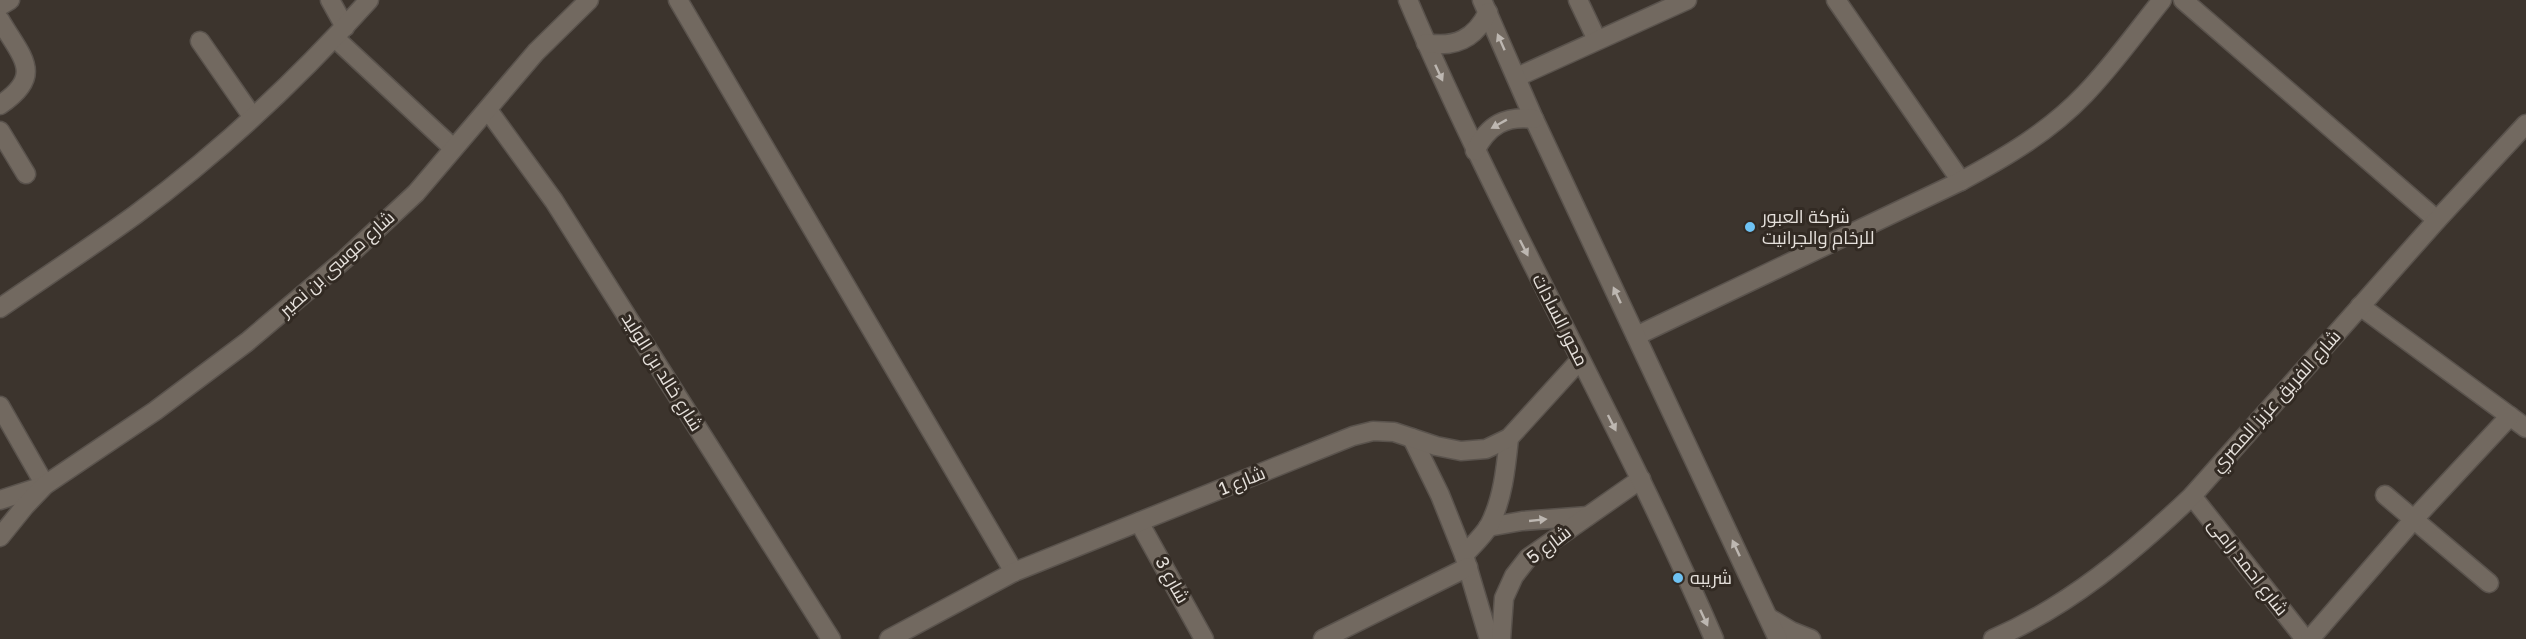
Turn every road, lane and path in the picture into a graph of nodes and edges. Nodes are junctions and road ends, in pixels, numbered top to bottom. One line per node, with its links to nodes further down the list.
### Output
1 (10, 0): 13 (street)
2 (330, 0): 16 (street)
3 (369, 0): 16 (street)
4 (589, 0): 22 (street, شارع موسى بن نصير)
5 (678, 0): 52 (street)
6 (1407, 0): 19 (street, محور السادات)
7 (1578, 0): 18 (street)
8 (1687, 0): 12 (street)
9 (1836, 0): 30 (street)
10 (2162, 0): 30 (street)
11 (2183, 0): 31 (street)
12 (1660, 5): 18 (street)
13 (0, 6)
14 (1485, 6): 19 (street); 20 (street, one-way to 14)
15 (0, 20): 21 (street)
16 (340, 32): 23 (street); 27 (street)
17 (200, 40): 23 (street)
18 (1597, 40): 20 (street)
19 (1426, 43): 28 (street, محور السادات, one-way to 28)
20 (1517, 77): 24 (street)
21 (0, 105)
22 (488, 110): 27 (street, شارع موسى بن نصير); 55 (street, شارع خالد بن الوليد)
23 (252, 116): 33 (street)
24 (1534, 119): 28 (street, one-way to 28); 34 (street, one-way to 24)
25 (2526, 124): 31 (street, شارع الفريق عزيز المصري)
26 (0, 131): 29 (street)
27 (453, 148): 42 (street, شارع موسى بن نصير)
28 (1475, 151): 35 (street, محور السادات, one-way to 35)
29 (26, 174)
30 (1961, 181): 34 (street)
31 (2437, 220): 32 (street, شارع الفريق عزيز المصري)
32 (2360, 306): 37 (street); 44 (street, شارع الفريق عزيز المصري)
33 (0, 308)
34 (1636, 336): 54 (street, one-way to 34)
35 (1580, 360): 40 (street, شارع 1); 41 (street, محور السادات, one-way to 41)
36 (0, 406): 42 (street)
37 (2510, 416): 38 (street); 47 (street)
38 (2526, 428)
39 (1412, 438): 40 (street, شارع 1); 48 (street, شارع 1); 51 (street)
40 (1509, 438): 49 (street)
41 (1641, 479): 46 (street, شارع 5); 61 (street, محور السادات, one-way to 61)
42 (45, 485): 45 (street, شارع موسى بن نصير); 50 (street, شارع موسى بن نصير)
43 (2385, 495): 47 (street)
44 (2192, 496): 64 (street, شارع الفريق عزيز المصري); 65 (street, شارع احمد رامى)
45 (0, 500)
46 (1589, 516): 49 (street, one-way to 46); 60 (street, شارع 5)
47 (2414, 519): 53 (street); 66 (street)
48 (1139, 522): 52 (street, شارع 1); 57 (street, شارع 3)
49 (1488, 527): 51 (street)
50 (0, 537)
51 (1466, 561): 58 (street); 59 (street)
52 (1014, 572): 56 (street, شارع 1)
53 (2489, 583)
54 (1769, 618): 62 (street); 63 (street)
55 (831, 639)
56 (889, 639)
57 (1204, 639)
58 (1323, 639)
59 (1489, 639)
60 (1501, 639)
61 (1714, 639)
62 (1778, 639)
63 (1811, 639)
64 (1993, 639)
65 (2305, 639)
66 (2310, 639)

